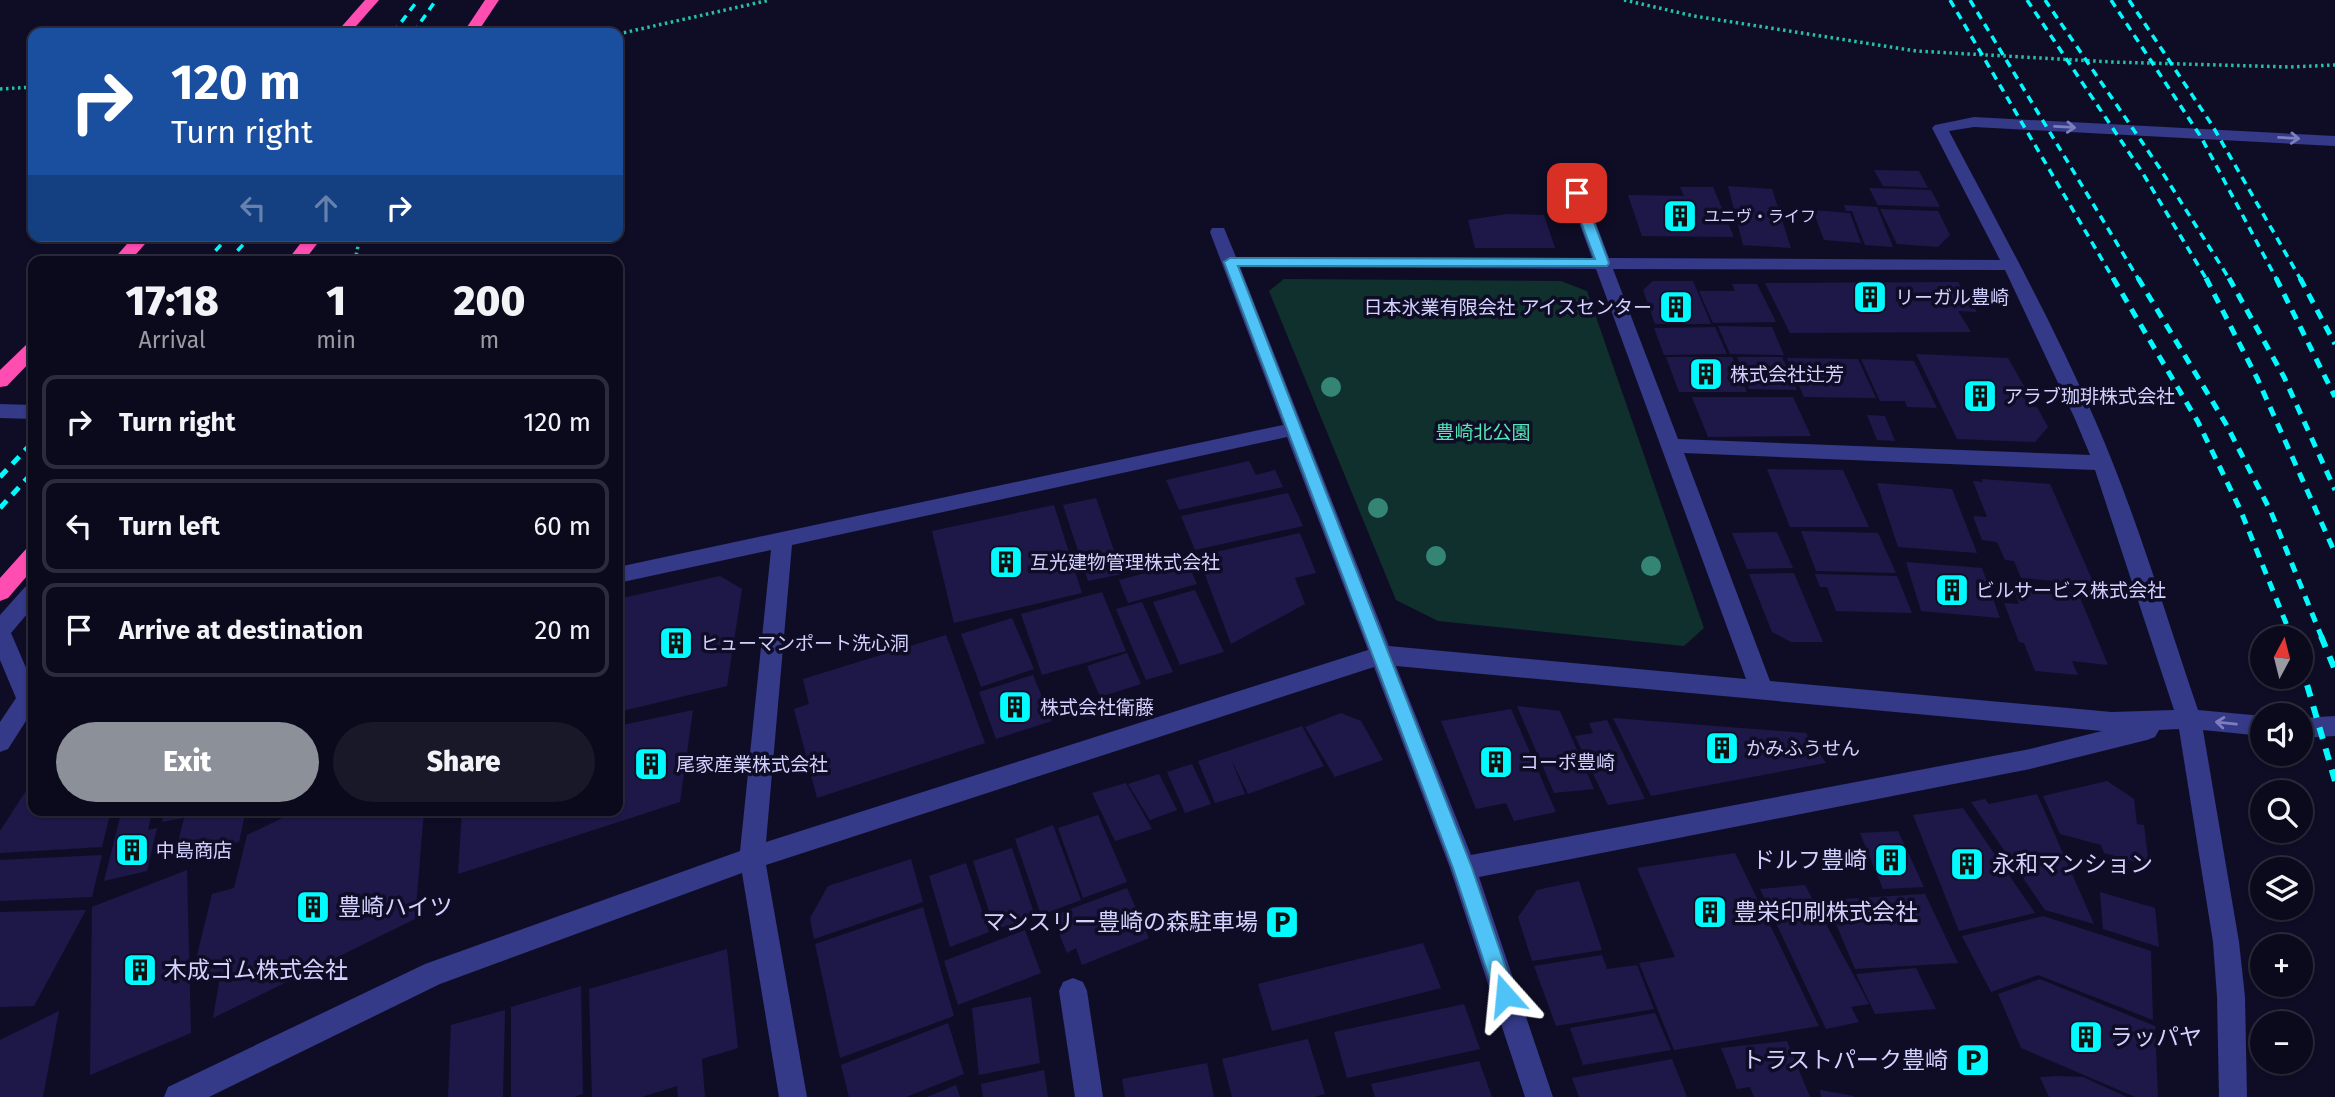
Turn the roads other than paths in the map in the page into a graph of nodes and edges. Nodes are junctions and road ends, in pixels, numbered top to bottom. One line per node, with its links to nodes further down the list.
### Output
1 (372, 0): 3 (highway)
2 (492, 0): 4 (highway)
3 (347, 28)
4 (473, 28)
5 (2335, 142): 14 (street, one-way to 5)
6 (1568, 170): 13 (street)
7 (1218, 232): 12 (street)
8 (138, 242): 10 (highway)
9 (310, 242): 11 (highway)
10 (125, 256)
11 (299, 256)
12 (1230, 262): 13 (street); 19 (street)
13 (1603, 263): 14 (street); 20 (street)
14 (2011, 265): 21 (street)
15 (28, 353): 16 (highway)
16 (0, 381)
17 (0, 411): 18 (street)
18 (28, 412)
19 (1295, 429): 22 (street); 28 (street)
20 (1673, 446): 21 (street); 29 (street)
21 (2103, 463): 32 (street)
22 (782, 540): 24 (street); 37 (street)
23 (28, 561): 25 (highway)
24 (623, 574)
25 (0, 592)
26 (28, 599): 27 (street)
27 (0, 632): 30 (street)
28 (1382, 655): 29 (street); 37 (street); 38 (street)
29 (1762, 690): 32 (street)
30 (28, 693)
31 (28, 703): 36 (street)
32 (2189, 719): 33 (street, one-way to 32); 38 (street); 44 (street)
33 (2250, 725)
34 (2335, 726): 35 (street)
35 (2313, 727)
36 (0, 743)
37 (752, 858): 40 (street); 41 (street)
38 (1463, 868): 43 (street)
39 (1073, 991): 42 (street)
40 (178, 1097)
41 (793, 1097)
42 (1089, 1097)
43 (1539, 1097)
44 (2233, 1097)

